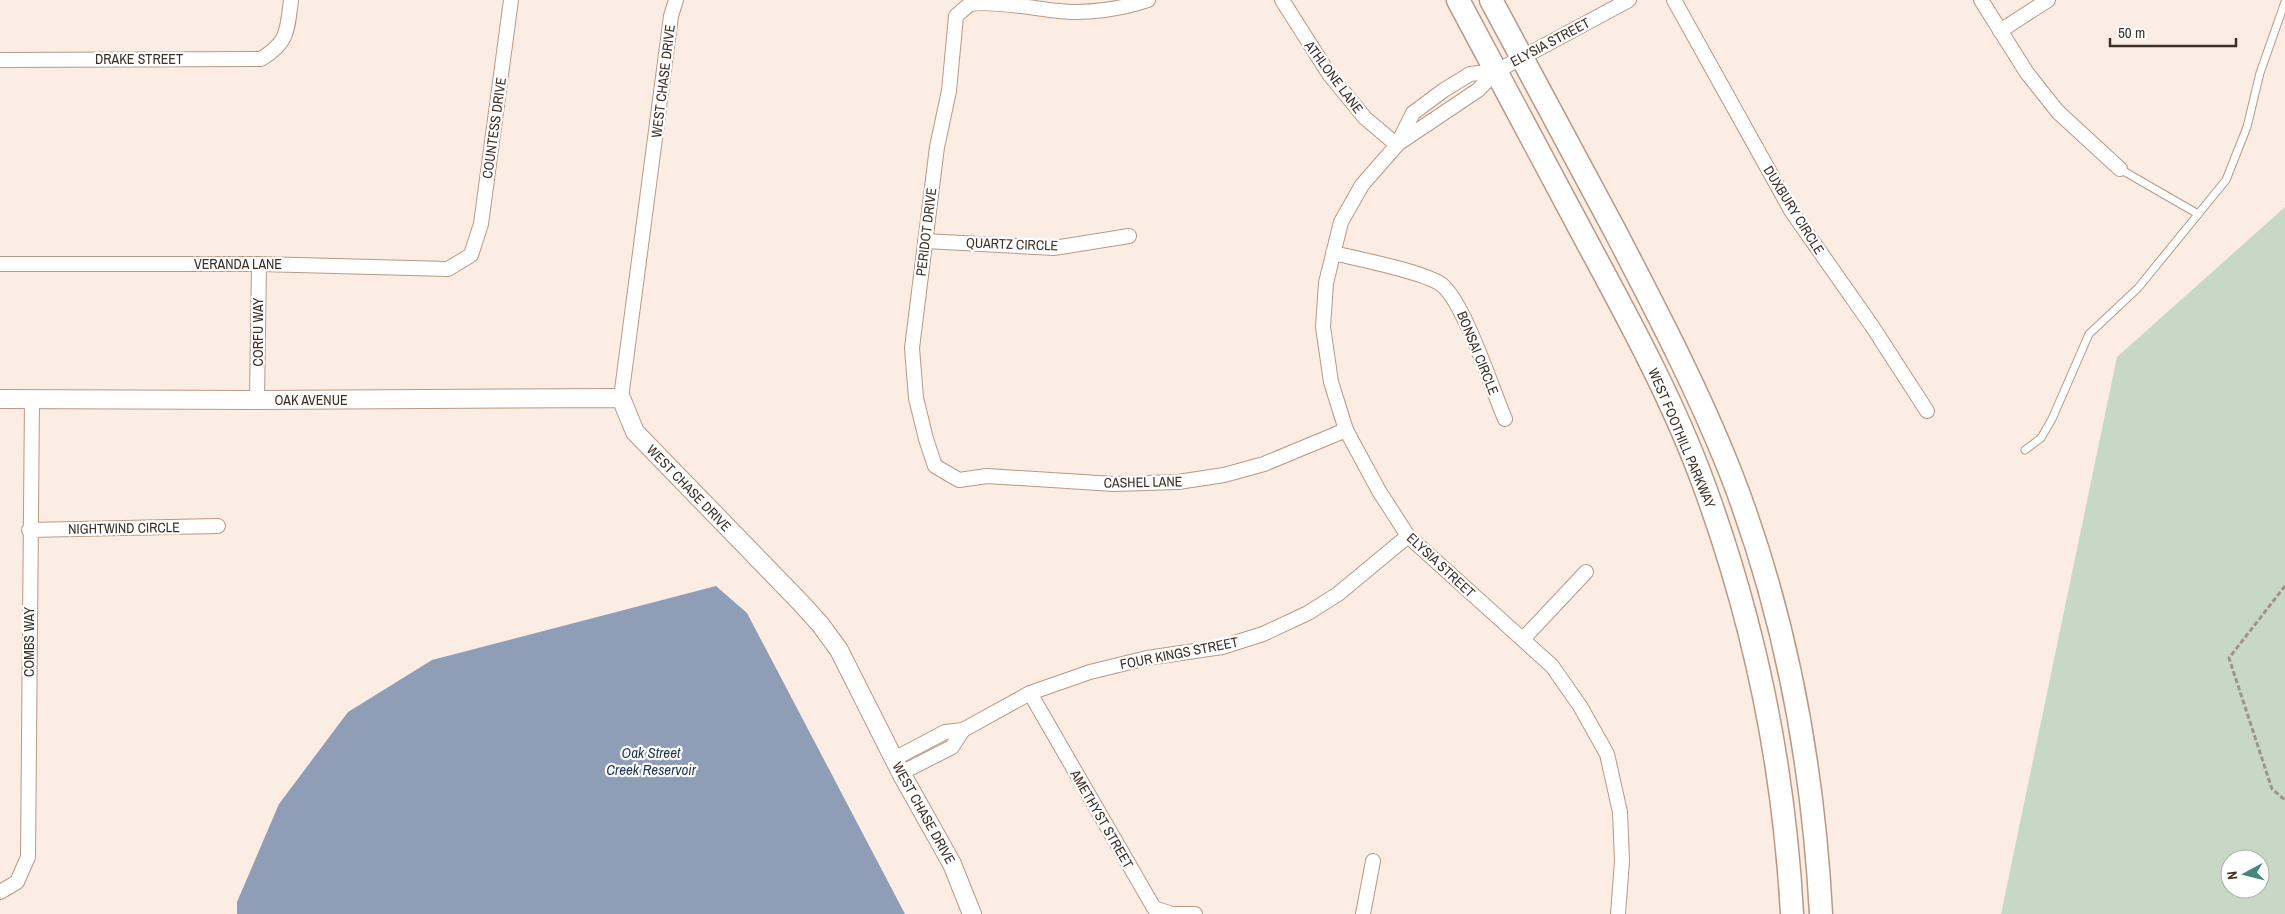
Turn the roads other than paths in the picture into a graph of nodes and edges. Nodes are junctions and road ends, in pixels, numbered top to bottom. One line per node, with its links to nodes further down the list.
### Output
1 (291, 0): 15 (street, DRAKE STREET)
2 (511, 0): 23 (street, COUNTESS DRIVE)
3 (676, 0): 26 (street, WEST CHASE DRIVE)
4 (1148, 0): 21 (street, PERIDOT DRIVE)
5 (1282, 0): 17 (street, ATHLONE LANE)
6 (1458, 0): 16 (main road, WEST FOOTHILL PARKWAY)
7 (1491, 0): 14 (main road)
8 (1629, 0): 14 (street, ELYSIA STREET)
9 (1674, 0): 30 (street, DUXBURY CIRCLE)
10 (1981, 0): 13 (street)
11 (2048, 0): 13 (street)
12 (2285, 2): 19 (lane)
13 (2000, 31): 18 (street)
14 (1522, 56): 16 (street, ELYSIA STREET); 49 (main road)
15 (0, 60)
16 (1497, 71): 17 (street, ELYSIA STREET); 48 (main road, WEST FOOTHILL PARKWAY)
17 (1396, 145): 22 (street, ELYSIA STREET)
18 (2120, 169): 19 (lane)
19 (2198, 214): 33 (lane)
20 (1129, 236): 21 (street, QUARTZ CIRCLE)
21 (925, 241): 34 (street, PERIDOT DRIVE)
22 (1333, 253): 31 (street, BONSAI CIRCLE); 32 (street, ELYSIA STREET)
23 (471, 255): 25 (street, VERANDA LANE)
24 (0, 264): 25 (street, VERANDA LANE)
25 (258, 264): 29 (street, CORFU WAY)
26 (621, 398): 29 (street, OAK AVENUE); 41 (street, WEST CHASE DRIVE)
27 (0, 399): 28 (street, OAK AVENUE)
28 (32, 399): 29 (street, OAK AVENUE); 36 (street, COMBS WAY)
29 (258, 400)
30 (1927, 411)
31 (1505, 419)
32 (1346, 430): 34 (street, CASHEL LANE); 37 (street, ELYSIA STREET)
33 (2025, 450)
34 (936, 466)
35 (218, 526): 36 (street, NIGHTWIND CIRCLE)
36 (29, 530): 43 (street, COMBS WAY)
37 (1408, 536): 39 (street, ELYSIA STREET); 40 (street, FOUR KINGS STREET)
38 (1586, 572): 39 (street)
39 (1523, 639): 47 (street, ELYSIA STREET)
40 (1030, 693): 41 (street, FOUR KINGS STREET); 45 (street, AMETHYST STREET)
41 (897, 766): 44 (street, WEST CHASE DRIVE)
42 (1373, 861): 46 (street)
43 (0, 892)
44 (972, 914)
45 (1195, 914)
46 (1363, 914)
47 (1618, 914)
48 (1792, 914)
49 (1820, 914)

